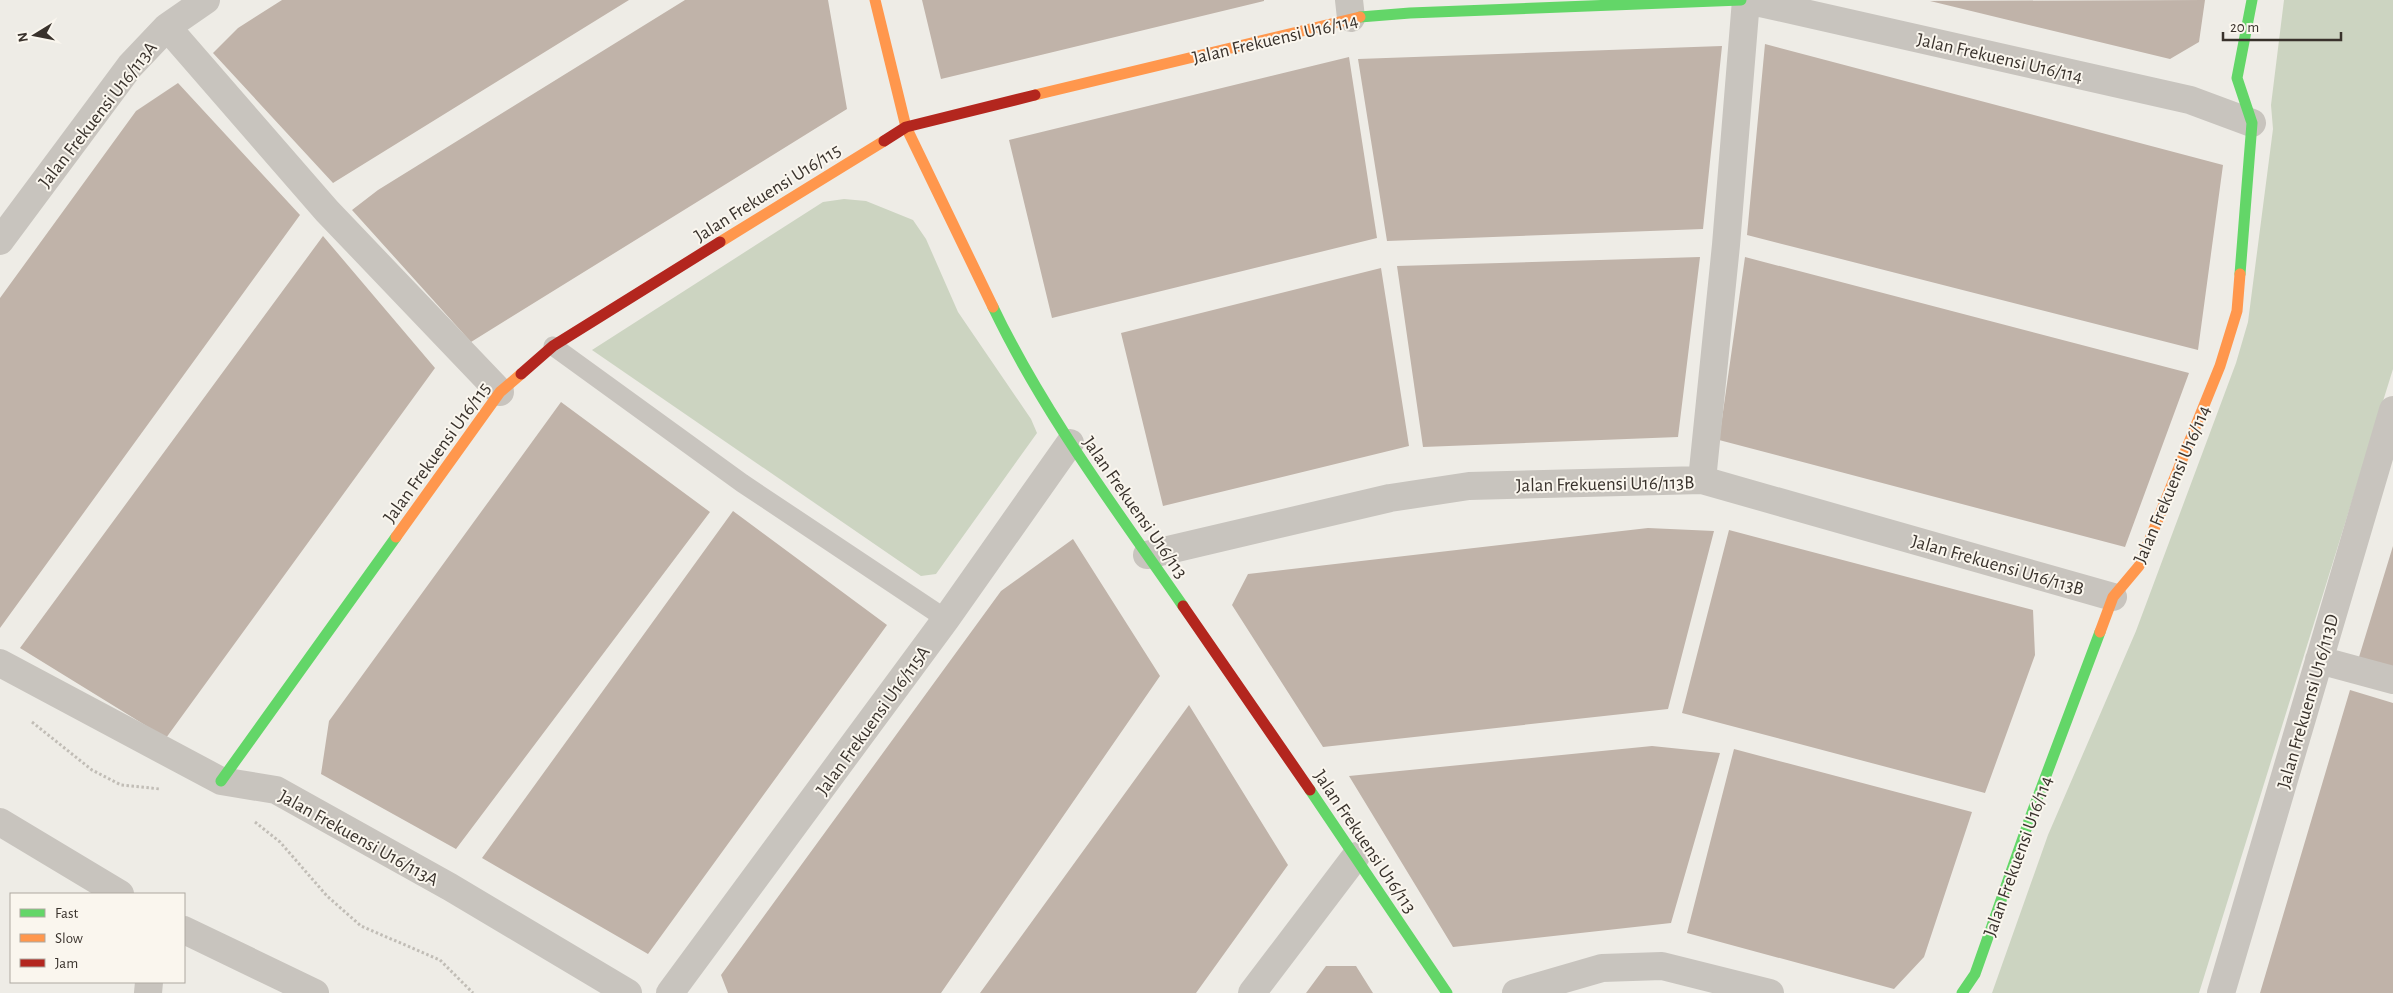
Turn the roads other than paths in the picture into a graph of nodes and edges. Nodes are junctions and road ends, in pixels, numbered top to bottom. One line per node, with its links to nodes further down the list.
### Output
1 (206, 0): 7 (street, Jalan Frekuensi U16/113A)
2 (875, 0): 9 (street, Jalan Frekuensi U16/113)
3 (1741, 0): 6 (street, Jalan Frekuensi U16/114)
4 (1746, 0): 8 (street, Jalan Frekuensi U16/114); 15 (street)
5 (2252, 0): 8 (street, Jalan Frekuensi U16/114)
6 (1350, 9): 9 (street, Jalan Frekuensi U16/114)
7 (167, 27): 10 (street, Jalan Frekuensi U16/113A); 12 (street)
8 (2252, 123): 17 (street, Jalan Frekuensi U16/114)
9 (906, 127): 11 (street, Jalan Frekuensi U16/115); 14 (street, Jalan Frekuensi U16/113)
10 (0, 241)
11 (553, 346): 12 (street, Jalan Frekuensi U16/115); 18 (lane)
12 (500, 392): 22 (street, Jalan Frekuensi U16/115)
13 (2393, 410): 19 (street, Jalan Frekuensi U16/113D)
14 (1070, 443): 16 (street, Jalan Frekuensi U16/113); 18 (street, Jalan Frekuensi U16/115A)
15 (1702, 480): 16 (street, Jalan Frekuensi U16/113B); 17 (street, Jalan Frekuensi U16/113B)
16 (1148, 555): 24 (street, Jalan Frekuensi U16/113)
17 (2113, 597): 34 (street, Jalan Frekuensi U16/114)
18 (946, 619): 29 (street, Jalan Frekuensi U16/115A)
19 (2319, 660): 21 (street); 35 (street, Jalan Frekuensi U16/113D)
20 (0, 663): 22 (street, Jalan Frekuensi U16/113A)
21 (2393, 680)
22 (220, 781): 28 (street, Jalan Frekuensi U16/113A)
23 (0, 822): 25 (street)
24 (1356, 856): 30 (street); 31 (street, Jalan Frekuensi U16/113)
25 (118, 893)
26 (185, 930): 27 (street)
27 (315, 993)
28 (628, 993)
29 (670, 993)
30 (1252, 993)
31 (1448, 993)
32 (1516, 993): 33 (street)
33 (1770, 993)
34 (1962, 993)
35 (2220, 993)

